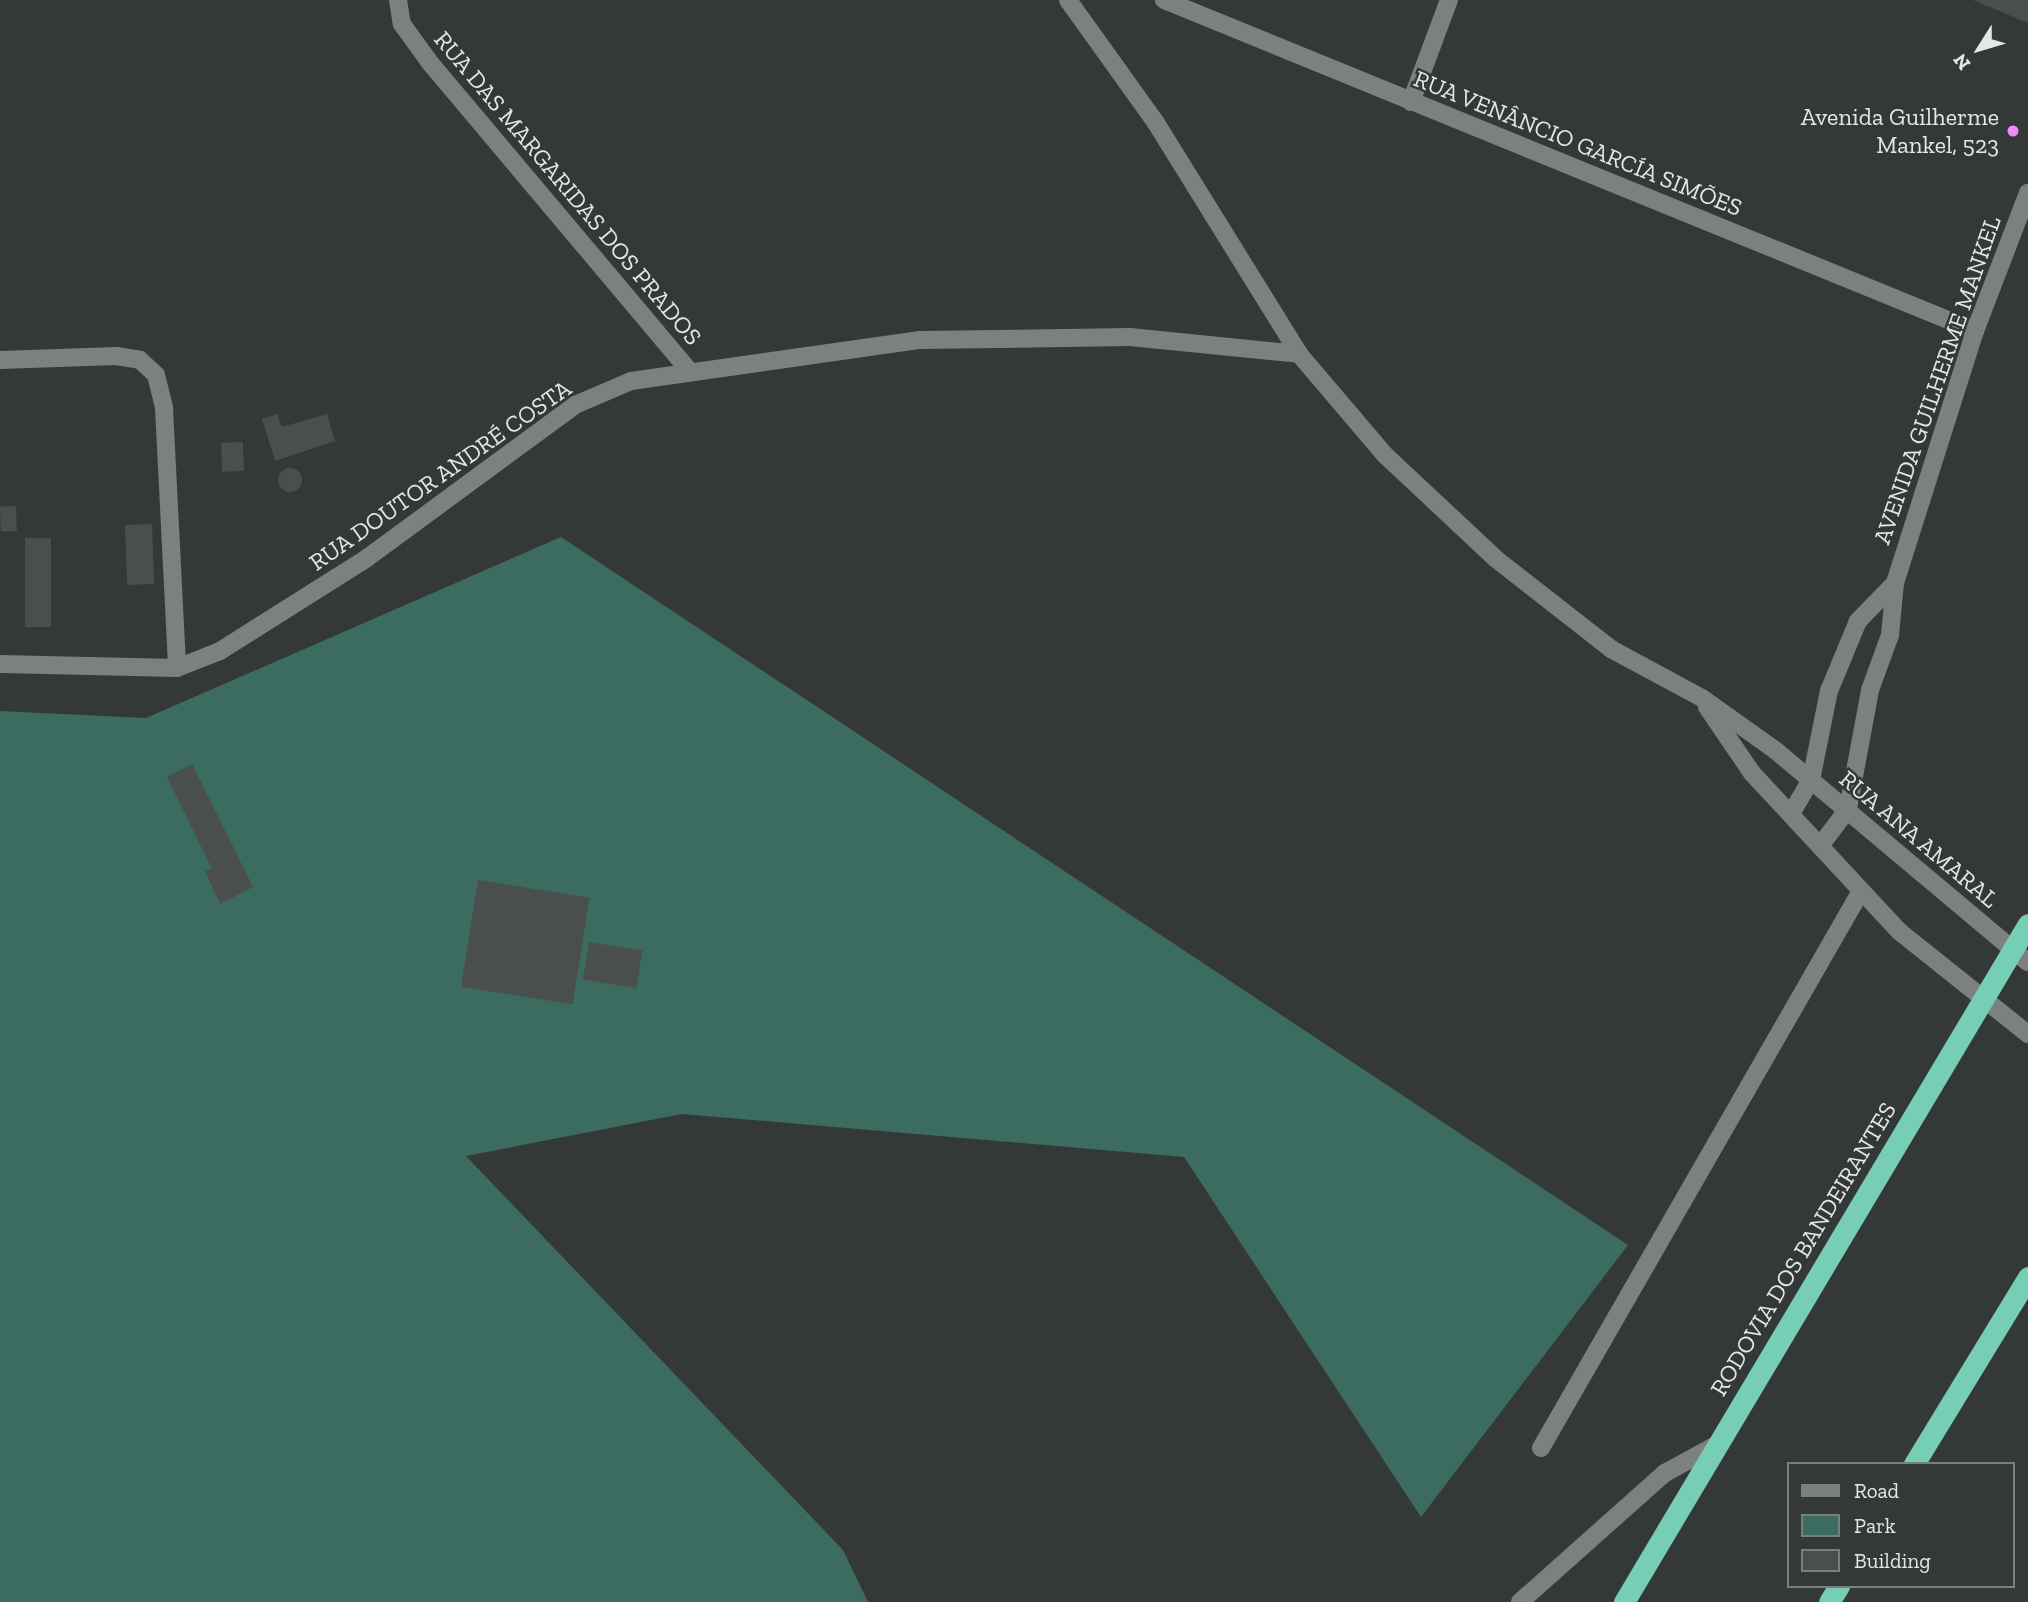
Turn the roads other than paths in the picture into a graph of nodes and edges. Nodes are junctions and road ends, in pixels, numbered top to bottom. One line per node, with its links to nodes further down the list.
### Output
1 (398, 0): 10 (street, RUA DAS MARGARIDAS DOS PRADOS)
2 (1068, 0): 8 (street, RUA ANA AMARAL)
3 (1164, 0): 5 (street, RUA VENÂNCIO GARCÍA SIMÕES)
4 (1449, 0): 5 (street)
5 (1411, 102): 7 (street, RUA VENÂNCIO GARCÍA SIMÕES)
6 (2028, 193): 7 (street, AVENIDA GUILHERME MANKEL)
7 (1975, 331): 11 (street, AVENIDA GUILHERME MANKEL)
8 (1299, 354): 10 (street, RUA DOUTOR ANDRÉ COSTA); 14 (street, RUA ANA AMARAL)
9 (0, 360): 13 (street)
10 (687, 368): 13 (street, RUA DOUTOR ANDRÉ COSTA)
11 (1895, 583): 15 (street, AVENIDA GUILHERME MANKEL); 16 (street, AVENIDA GUILHERME MANKEL)
12 (0, 664): 13 (street, RUA DOUTOR ANDRÉ COSTA)
13 (177, 668)
14 (1702, 698): 15 (street, RUA ANA AMARAL); 17 (street)
15 (1811, 780): 16 (street, RUA ANA AMARAL); 17 (street, AVENIDA GUILHERME MANKEL)
16 (1848, 809): 18 (street, AVENIDA GUILHERME MANKEL); 21 (street, RUA ANA AMARAL)
17 (1791, 814): 18 (street)
18 (1820, 846): 19 (street)
19 (1861, 891): 22 (street); 25 (street)
20 (2028, 923): 24 (highway, RODOVIA DOS BANDEIRANTES)
21 (2028, 962)
22 (2028, 1034)
23 (2028, 1277): 26 (highway)
24 (1718, 1444): 27 (street); 28 (highway, RODOVIA DOS BANDEIRANTES)
25 (1541, 1448)
26 (1915, 1462)
27 (1520, 1602)
28 (1624, 1602)

